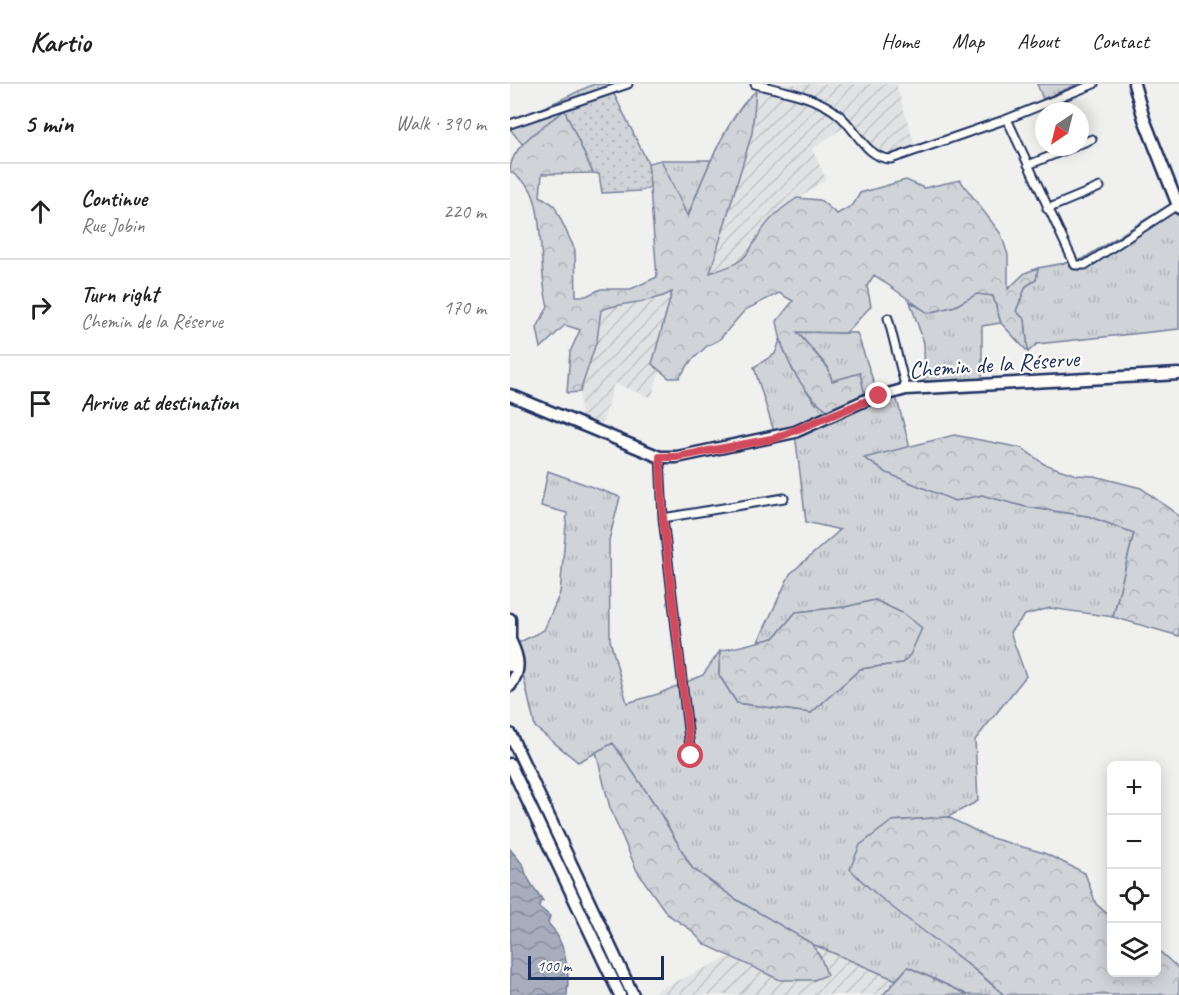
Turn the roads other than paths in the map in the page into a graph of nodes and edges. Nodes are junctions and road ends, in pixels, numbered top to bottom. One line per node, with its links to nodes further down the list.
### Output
1 (628, 84): 6 (street)
2 (755, 84): 5 (street)
3 (1094, 84): 5 (street)
4 (1134, 84): 12 (street)
5 (1007, 120): 10 (street)
6 (510, 124)
7 (1092, 139): 8 (street)
8 (1089, 140)
9 (1050, 156): 10 (street)
10 (1028, 165): 13 (street)
11 (1100, 188): 13 (street)
12 (1179, 206): 13 (street)
13 (1047, 209)
14 (888, 318): 16 (street)
15 (1179, 374): 16 (street, Chemin de la Réserve)
16 (906, 389): 18 (street, Chemin de la Réserve)
17 (510, 395): 18 (street, Chemin de la Réserve)
18 (660, 457): 20 (street)
19 (784, 498): 20 (street)
20 (663, 518): 26 (street)
21 (510, 619): 22 (street)
22 (511, 642): 23 (street); 24 (street)
23 (510, 666)
24 (510, 686)
25 (510, 734): 29 (street)
26 (691, 756)
27 (510, 764): 28 (street)
28 (620, 995)
29 (633, 995)

